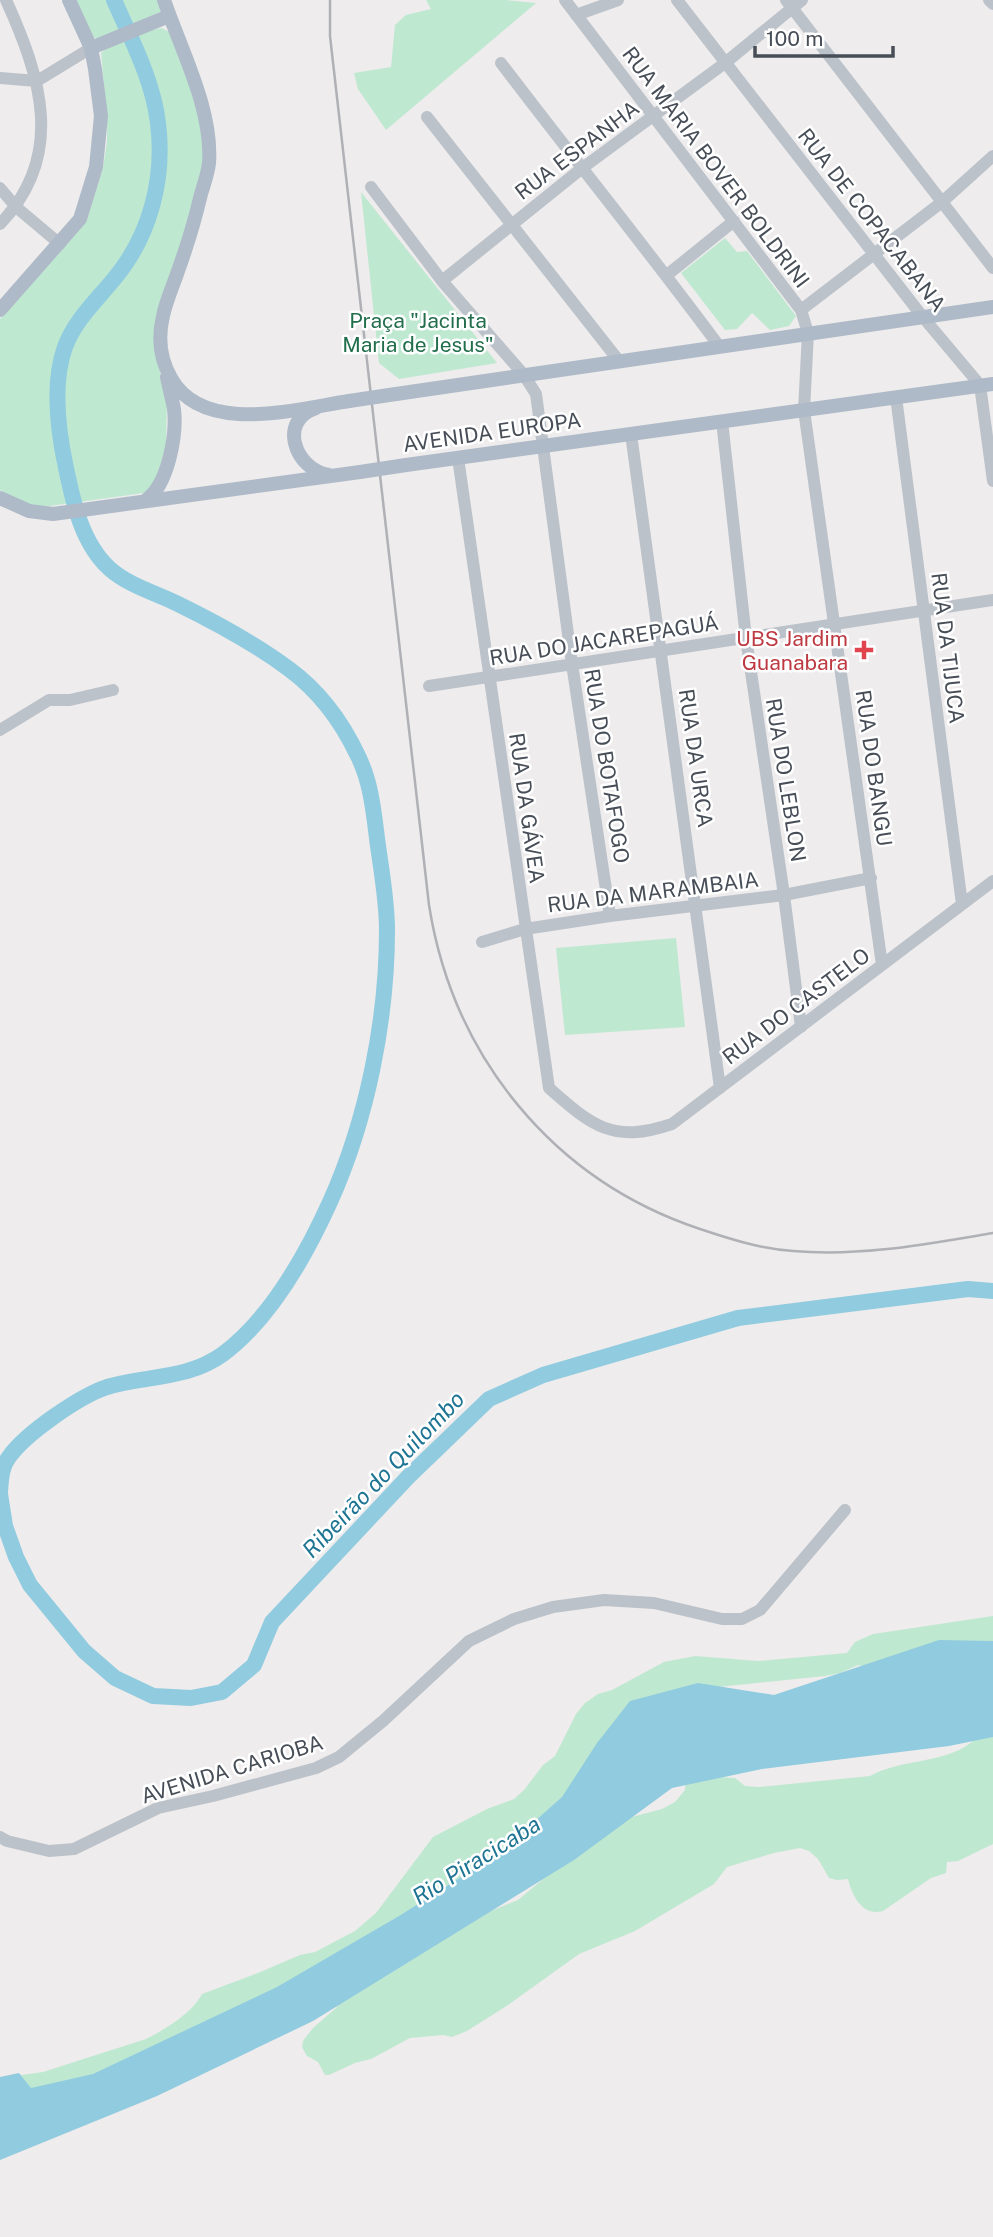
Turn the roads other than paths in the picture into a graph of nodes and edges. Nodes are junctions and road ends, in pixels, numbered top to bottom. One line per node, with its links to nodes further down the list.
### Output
1 (6, 0): 16 (street)
2 (69, 0): 12 (main road)
3 (164, 0): 11 (main road)
4 (565, 0): 10 (street, RUA MARIA BOVER BOLDRINI)
5 (618, 0): 10 (street)
6 (677, 0): 14 (street, RUA DE COPACABANA)
7 (989, 0): 9 (street)
8 (793, 3): 14 (street, RUA ESPANHA); 23 (street)
9 (993, 4)
10 (576, 15): 17 (street, RUA MARIA BOVER BOLDRINI)
11 (169, 16): 12 (main road); 40 (main road)
12 (91, 48): 16 (street); 28 (main road)
13 (501, 63): 20 (street)
14 (725, 63): 17 (street, RUA ESPANHA); 29 (street, RUA DE COPACABANA)
15 (0, 78): 16 (street)
16 (37, 81): 24 (street)
17 (653, 116): 20 (street, RUA ESPANHA); 25 (street, RUA MARIA BOVER BOLDRINI)
18 (427, 117): 27 (street)
19 (993, 156): 23 (street)
20 (581, 169): 27 (street, RUA ESPANHA); 31 (street)
21 (371, 187): 32 (street, RUA DO BOTAFOGO)
22 (0, 188): 24 (street)
23 (942, 202): 29 (street); 30 (street)
24 (16, 207): 26 (street); 28 (street)
25 (734, 221): 31 (street); 35 (street, RUA MARIA BOVER BOLDRINI)
26 (0, 224)
27 (510, 225): 32 (street, RUA ESPANHA); 39 (street)
28 (60, 244): 34 (main road)
29 (875, 255): 35 (street); 36 (street, RUA DE COPACABANA)
30 (993, 268)
31 (667, 275): 38 (street)
32 (442, 281): 41 (street, RUA DO BOTAFOGO)
33 (993, 307): 36 (main road)
34 (0, 310)
35 (802, 310): 37 (street, RUA MARIA BOVER BOLDRINI)
36 (922, 316): 37 (main road); 42 (street, RUA DE COPACABANA)
37 (808, 333): 38 (main road); 45 (street, RUA MARIA BOVER BOLDRINI)
38 (719, 346): 39 (main road)
39 (618, 361): 41 (main road)
40 (166, 369): 44 (main road); 53 (main road)
41 (524, 375): 44 (main road, bridge); 48 (street, RUA DO BOTAFOGO)
42 (986, 384): 43 (main road, AVENIDA EUROPA); 51 (street)
43 (896, 397): 45 (main road, AVENIDA EUROPA); 55 (street, RUA DA TIJUCA)
44 (330, 404): 50 (main road)
45 (804, 410): 46 (main road, AVENIDA EUROPA); 56 (street, RUA DO BANGU)
46 (722, 421): 47 (main road, AVENIDA EUROPA); 57 (street, RUA DO LEBLON)
47 (631, 434): 48 (main road, AVENIDA EUROPA); 58 (street, RUA DA URCA)
48 (544, 446): 49 (main road, AVENIDA EUROPA); 59 (street, RUA DO BOTAFOGO)
49 (458, 458): 50 (main road, AVENIDA EUROPA, bridge); 60 (street, RUA DA GÁVEA)
50 (333, 475): 53 (main road, AVENIDA EUROPA)
51 (993, 481)
52 (0, 498): 53 (main road, AVENIDA EUROPA)
53 (146, 500)
54 (993, 600): 55 (street, RUA DO JACAREPAGUÁ)
55 (924, 610): 56 (street, RUA DO JACAREPAGUÁ); 67 (street, RUA DA TIJUCA)
56 (833, 624): 57 (street, RUA DO JACAREPAGUÁ); 64 (street, RUA DO BANGU)
57 (746, 638): 58 (street, RUA DO JACAREPAGUÁ); 66 (street, RUA DO LEBLON)
58 (662, 651): 59 (street, RUA DO JACAREPAGUÁ); 68 (street, RUA DA URCA)
59 (572, 664): 60 (street, RUA DO JACAREPAGUÁ); 69 (street, RUA DO BOTAFOGO)
60 (489, 677): 61 (street, RUA DO JACAREPAGUÁ); 70 (street, RUA DA GÁVEA)
61 (429, 686)
62 (113, 690): 63 (street)
63 (0, 730)
64 (871, 878): 66 (street, RUA DA MARAMBAIA); 72 (street, RUA DO BANGU)
65 (993, 881): 67 (street, RUA DO CASTELO)
66 (784, 895): 68 (street, RUA DA MARAMBAIA); 73 (street, RUA DO LEBLON)
67 (962, 904): 72 (street, RUA DO CASTELO)
68 (697, 906): 69 (street, RUA DA MARAMBAIA); 74 (street, RUA DA URCA)
69 (610, 916): 70 (street, RUA DA MARAMBAIA)
70 (524, 929): 71 (street, RUA DA MARAMBAIA); 75 (street, RUA DA GÁVEA)
71 (482, 942)
72 (882, 965): 73 (street, RUA DO CASTELO)
73 (801, 1027): 74 (street, RUA DO CASTELO)
74 (720, 1088): 75 (street, RUA DO CASTELO)
75 (611, 1130)
76 (845, 1510): 77 (street, AVENIDA CARIOBA)
77 (0, 1837)

